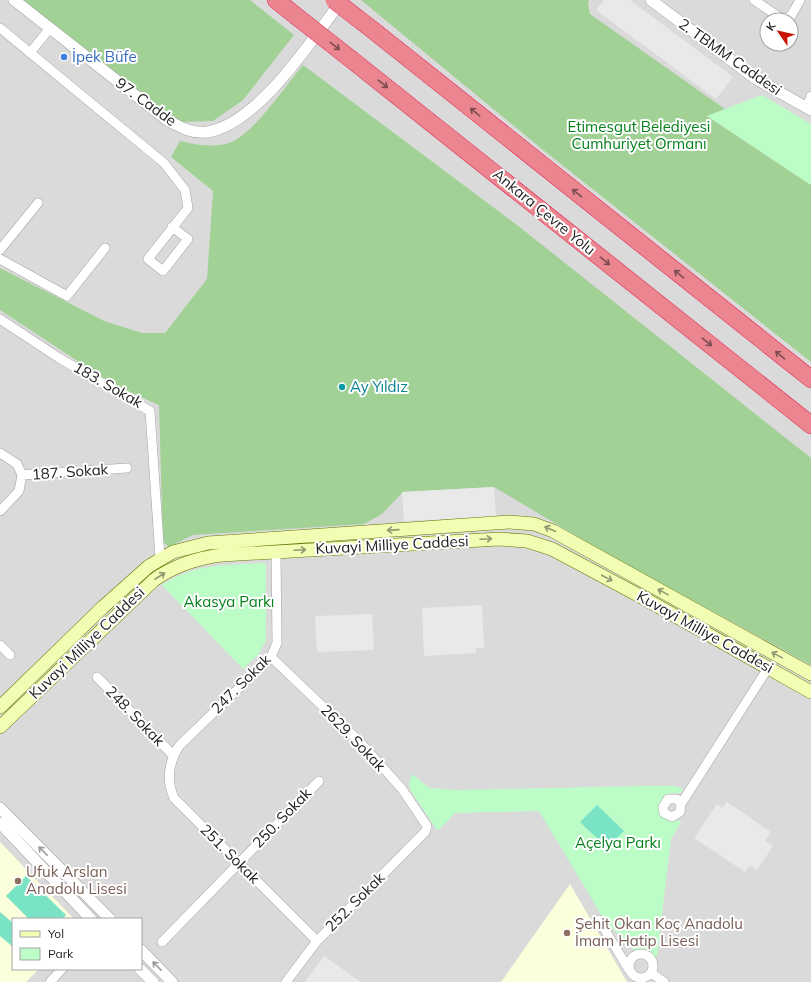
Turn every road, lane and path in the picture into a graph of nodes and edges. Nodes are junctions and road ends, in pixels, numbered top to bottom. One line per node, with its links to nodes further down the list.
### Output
1 (14, 0): 9 (street, 97. Cadde)
2 (276, 0): 20 (highway, Ankara Çevre Yolu, one-way to 20, bridge)
3 (334, 0): 19 (highway, one-way to 3, bridge)
4 (342, 0): 9 (street, 97. Cadde)
5 (650, 0): 12 (street, 2. TBMM Caddesi)
6 (754, 0): 7 (street)
7 (800, 0)
8 (0, 28): 10 (street)
9 (50, 28): 10 (street)
10 (30, 53): 14 (street)
11 (811, 96): 12 (street)
12 (809, 109)
13 (38, 203): 16 (street)
14 (172, 227): 14 (street)
15 (105, 248): 17 (street)
16 (0, 250)
17 (0, 259)
18 (0, 319): 28 (street, 183. Sokak)
19 (811, 379)
20 (811, 425)
21 (0, 453): 23 (street, 187. Sokak)
22 (127, 468): 23 (street, 187. Sokak)
23 (22, 475): 24 (street)
24 (0, 511)
25 (409, 529): 26 (main road); 28 (main road, Kuvayi Milliye Caddesi, one-way to 28); 33 (main road, Kuvayi Milliye Caddesi, one-way to 25)
26 (410, 544): 27 (main road, Kuvayi Milliye Caddesi, one-way to 26); 32 (main road, Kuvayi Milliye Caddesi, one-way to 32)
27 (276, 552): 31 (street, 247. Sokak); 37 (main road, Kuvayi Milliye Caddesi, one-way to 27)
28 (160, 558): 36 (main road, Kuvayi Milliye Caddesi)
29 (0, 646): 30 (street)
30 (10, 655)
31 (271, 657): 38 (street, 247. Sokak); 43 (street, 2629. Sokak)
32 (768, 668): 35 (main road, Kuvayi Milliye Caddesi); 40 (street)
33 (811, 674)
34 (97, 677): 38 (street, 248. Sokak)
35 (811, 692)
36 (0, 707)
37 (0, 727)
38 (173, 755): 44 (street, 251. Sokak)
39 (319, 781): 44 (street, 250. Sokak)
40 (681, 804)
41 (0, 808): 46 (street, one-way to 41)
42 (0, 823): 45 (street)
43 (427, 826): 49 (street, 252. Sokak)
44 (239, 863): 48 (street, 250. Sokak); 49 (street, 251. Sokak)
45 (90, 918)
46 (109, 918)
47 (599, 920): 53 (street)
48 (162, 942)
49 (317, 942): 58 (street, 252. Sokak)
50 (142, 951): 57 (street, one-way to 50)
51 (61, 970): 55 (street)
52 (141, 970): 56 (street)
53 (630, 971): 54 (street); 54 (street); 59 (street)
54 (651, 973): 60 (street)
55 (50, 982)
56 (153, 982)
57 (172, 982)
58 (286, 982)
59 (636, 982)
60 (664, 982)

